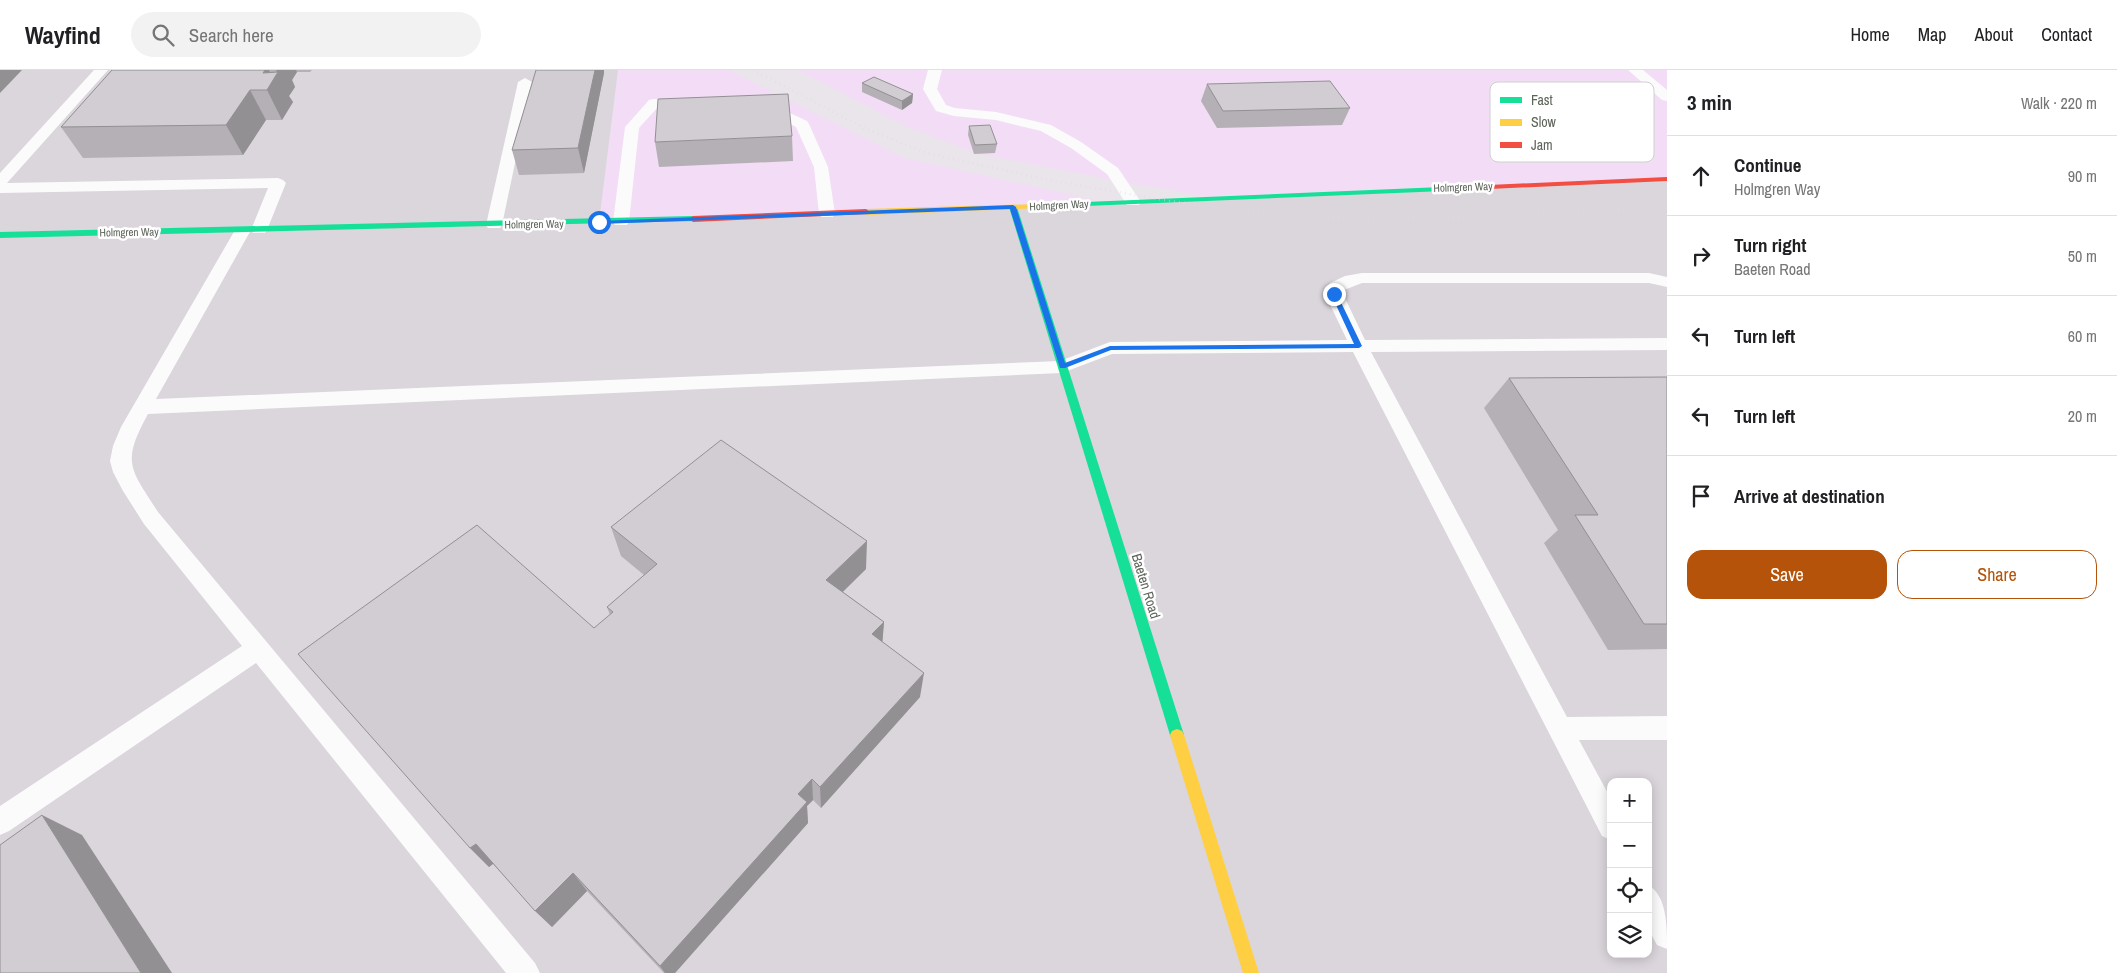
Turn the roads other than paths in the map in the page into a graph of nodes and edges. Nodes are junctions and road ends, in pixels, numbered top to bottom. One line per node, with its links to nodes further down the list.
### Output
1 (101, 70): 11 (lane)
2 (935, 70): 13 (lane)
3 (1634, 70): 5 (lane)
4 (525, 82): 17 (lane)
5 (1649, 82)
6 (1654, 86): 7 (lane)
7 (1667, 97)
8 (700, 104): 16 (lane)
9 (746, 104): 15 (lane)
10 (1667, 179): 13 (street, Holmgren Way)
11 (0, 182)
12 (0, 188): 18 (lane)
13 (1133, 202): 14 (street, Holmgren Way)
14 (1013, 207): 15 (street, Holmgren Way); 23 (street, Baeten Road)
15 (827, 214): 16 (street, Holmgren Way)
16 (620, 222): 17 (street, Holmgren Way)
17 (494, 225): 18 (street, Holmgren Way)
18 (251, 230): 19 (street, Holmgren Way); 24 (lane)
19 (0, 235)
20 (1667, 282): 22 (lane)
21 (1667, 344): 22 (lane)
22 (1359, 346): 23 (lane); 27 (lane)
23 (1062, 366): 24 (lane); 33 (street, Baeten Road)
24 (142, 407): 25 (lane)
25 (258, 648): 28 (lane); 32 (lane)
26 (1667, 728): 27 (lane)
27 (1559, 729): 29 (lane)
28 (0, 822)
29 (1609, 823)
30 (1652, 906): 31 (lane)
31 (1667, 934)
32 (525, 973)
33 (1251, 973)

